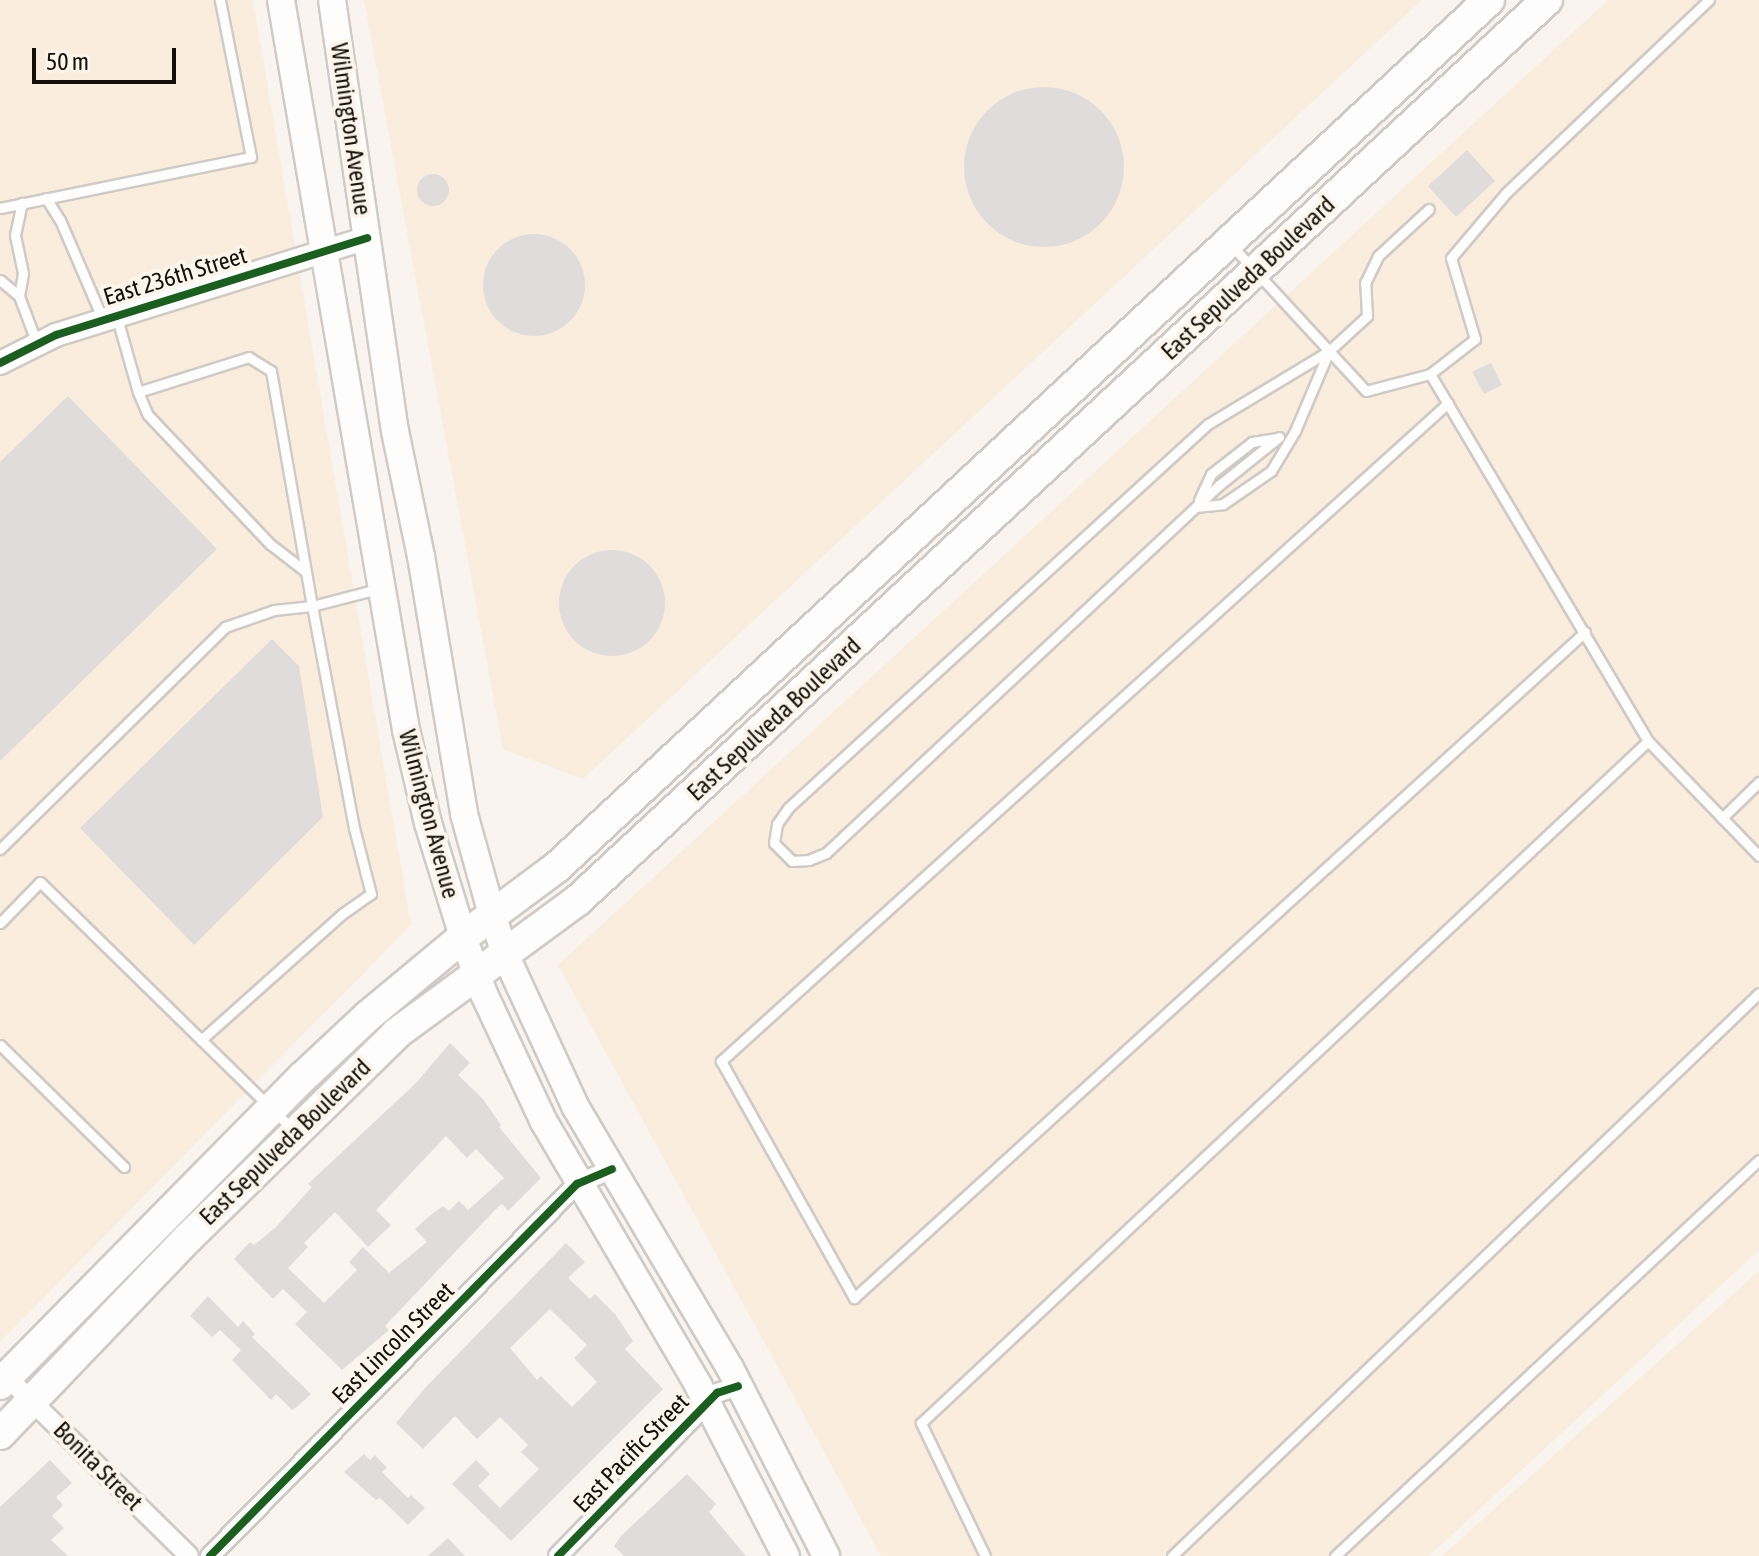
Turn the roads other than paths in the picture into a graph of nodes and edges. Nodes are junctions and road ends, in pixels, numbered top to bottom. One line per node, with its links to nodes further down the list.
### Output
1 (220, 0): 7 (lane)
2 (281, 0): 13 (main road, Wilmington Avenue)
3 (332, 0): 11 (main road, Wilmington Avenue)
4 (1489, 0): 12 (main road, East Sepulveda Boulevard)
5 (1547, 0): 14 (main road, East Sepulveda Boulevard)
6 (1709, 0): 21 (lane)
7 (46, 198): 8 (lane); 17 (lane)
8 (22, 203): 9 (lane); 16 (lane)
9 (0, 208)
10 (1429, 209): 19 (lane)
11 (367, 238): 13 (street, East 236th Street); 35 (main road, Wilmington Avenue)
12 (1230, 244): 14 (lane); 35 (main road, East Sepulveda Boulevard)
13 (324, 250): 17 (street, East 236th Street); 27 (main road, Wilmington Avenue)
14 (1255, 271): 19 (lane); 38 (main road, East Sepulveda Boulevard)
15 (0, 280): 16 (lane)
16 (19, 296): 18 (lane)
17 (110, 318): 18 (street, East 236th Street); 22 (lane)
18 (37, 344): 20 (street, East 236th Street)
19 (1329, 351): 21 (lane); 24 (lane); 25 (lane)
20 (0, 363)
21 (1430, 374): 23 (lane)
22 (138, 392): 26 (lane); 26 (lane)
23 (1448, 403): 29 (lane); 29 (lane)
24 (1295, 431): 25 (lane); 25 (lane)
25 (1196, 507)
26 (305, 571): 28 (lane)
27 (381, 588): 28 (lane); 37 (main road, Wilmington Avenue)
28 (312, 606): 33 (lane); 41 (lane)
29 (1585, 632): 30 (lane)
30 (1648, 741): 32 (lane); 59 (lane)
31 (1759, 782): 32 (lane)
32 (1722, 818): 34 (lane)
33 (0, 849)
34 (1759, 856)
35 (492, 914): 37 (main road, East Sepulveda Boulevard); 38 (main road, Wilmington Avenue)
36 (0, 923): 41 (lane)
37 (463, 937): 39 (main road, Wilmington Avenue); 43 (main road, East Sepulveda Boulevard)
38 (504, 952): 39 (main road, East Sepulveda Boulevard); 47 (main road, Wilmington Avenue)
39 (476, 974): 44 (main road, East Sepulveda Boulevard); 48 (main road, Wilmington Avenue)
40 (1759, 993): 60 (lane)
41 (201, 1040): 43 (lane)
42 (0, 1045): 46 (lane)
43 (271, 1109): 44 (lane); 49 (main road, East Sepulveda Boulevard)
44 (295, 1132): 51 (main road, East Sepulveda Boulevard)
45 (1759, 1160): 61 (lane)
46 (124, 1167)
47 (612, 1169): 48 (street, East Lincoln Street); 50 (main road, Wilmington Avenue)
48 (577, 1184): 52 (main road, Wilmington Avenue); 55 (street, East Lincoln Street)
49 (2, 1377): 51 (street, Bonita Street)
50 (738, 1386): 52 (street, East Pacific Street); 58 (main road, Wilmington Avenue)
51 (32, 1401): 53 (main road, East Sepulveda Boulevard); 54 (street, Bonita Street)
52 (707, 1403): 56 (street, East Pacific Street); 57 (main road, Wilmington Avenue)
53 (0, 1434)
54 (189, 1556)
55 (210, 1556)
56 (558, 1556)
57 (786, 1556)
58 (826, 1556)
59 (985, 1556)
60 (1172, 1556)
61 (1335, 1556)

